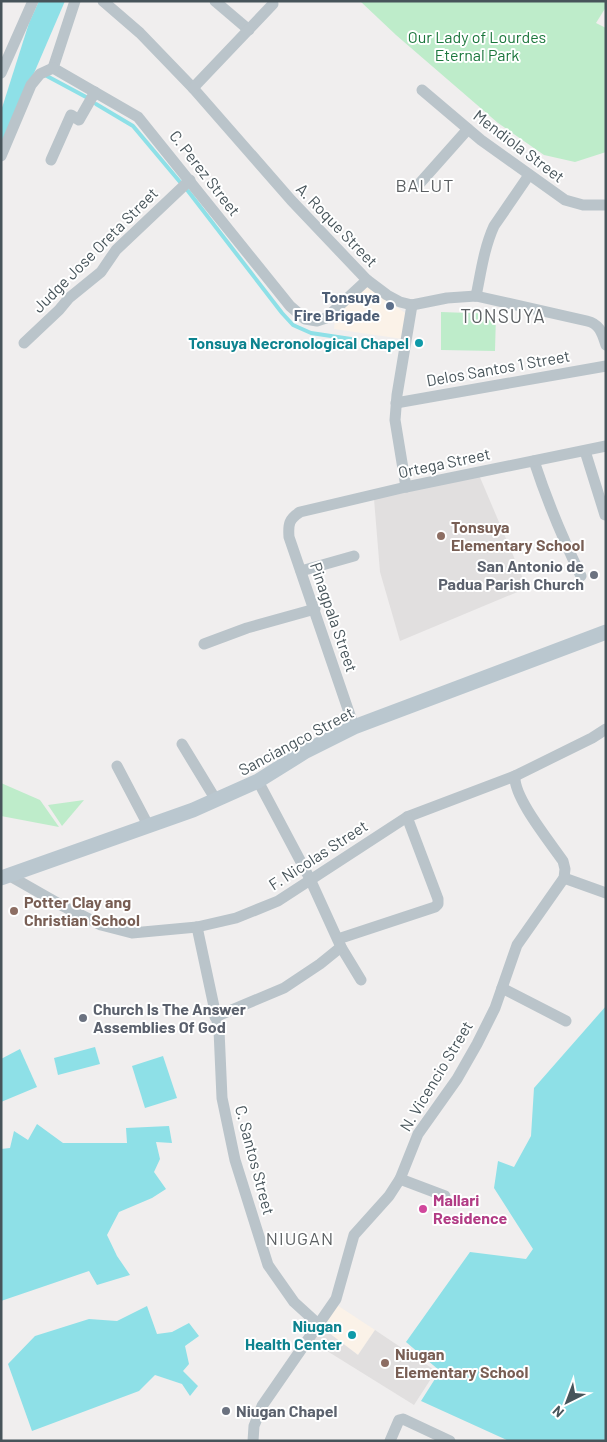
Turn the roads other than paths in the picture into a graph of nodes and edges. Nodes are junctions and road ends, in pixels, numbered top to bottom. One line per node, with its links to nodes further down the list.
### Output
1 (33, 1): 8 (street)
2 (75, 1): 7 (street)
3 (103, 1): 9 (street, A. Roque Street)
4 (215, 1): 6 (street)
5 (273, 4): 6 (street)
6 (249, 30): 9 (street)
7 (53, 68): 11 (street, C. Perez Street); 13 (street)
8 (1, 73)
9 (194, 88): 19 (street, A. Roque Street)
10 (422, 90): 12 (street, Mendiola Street)
11 (95, 92): 14 (street); 16 (street, C. Perez Street)
12 (468, 129): 15 (street, Mendiola Street); 17 (street)
13 (1, 156)
14 (51, 160)
15 (529, 175): 18 (street, Mendiola Street); 20 (street)
16 (190, 180): 19 (street, C. Perez Street); 22 (street, Judge Jose Oreta Street)
17 (420, 183)
18 (606, 204)
19 (367, 280): 21 (street, A. Roque Street)
20 (476, 296): 21 (street); 23 (street)
21 (412, 305): 25 (street)
22 (24, 343)
23 (606, 345)
24 (606, 366): 25 (street, Delos Santos 1 Street)
25 (396, 403): 29 (street)
26 (606, 446): 27 (street, Ortega Street)
27 (585, 451): 28 (street, Ortega Street); 30 (street)
28 (534, 461): 29 (street, Ortega Street); 34 (street)
29 (406, 487): 31 (street, Ortega Street)
30 (605, 515)
31 (291, 518): 33 (street, Pinagpala Street)
32 (354, 556): 33 (street)
33 (302, 571): 35 (street, Pinagpala Street)
34 (581, 576)
35 (315, 609): 37 (street); 38 (street, Pinagpala Street)
36 (606, 632): 38 (main road, Sanciangco Street)
37 (204, 644)
38 (354, 727): 43 (main road, Sanciangco Street)
39 (606, 729): 42 (street, F. Nicolas Street)
40 (182, 744): 44 (street)
41 (117, 766): 46 (street)
42 (515, 776): 45 (street, F. Nicolas Street); 48 (street)
43 (258, 781): 44 (main road, Sanciangco Street); 49 (street)
44 (216, 800): 46 (main road, Sanciangco Street)
45 (407, 817): 49 (street, F. Nicolas Street); 52 (street)
46 (148, 825): 47 (main road, Sanciangco Street)
47 (6, 877): 51 (street, F. Nicolas Street)
48 (564, 878): 50 (street); 54 (street, N. Vicencio Street)
49 (310, 880): 51 (street, F. Nicolas Street); 52 (street)
50 (606, 892)
51 (197, 927): 55 (street, C. Santos Street)
52 (340, 943): 53 (street); 55 (street)
53 (361, 980)
54 (502, 988): 56 (street); 57 (street, N. Vicencio Street)
55 (215, 1017): 59 (street, C. Santos Street)
56 (566, 1021)
57 (400, 1179): 58 (street); 59 (street, N. Vicencio Street)
58 (445, 1196)
59 (317, 1323): 60 (street, N. Vicencio Street)
60 (253, 1441)
61 (390, 1441): 62 (street)
62 (450, 1441)

